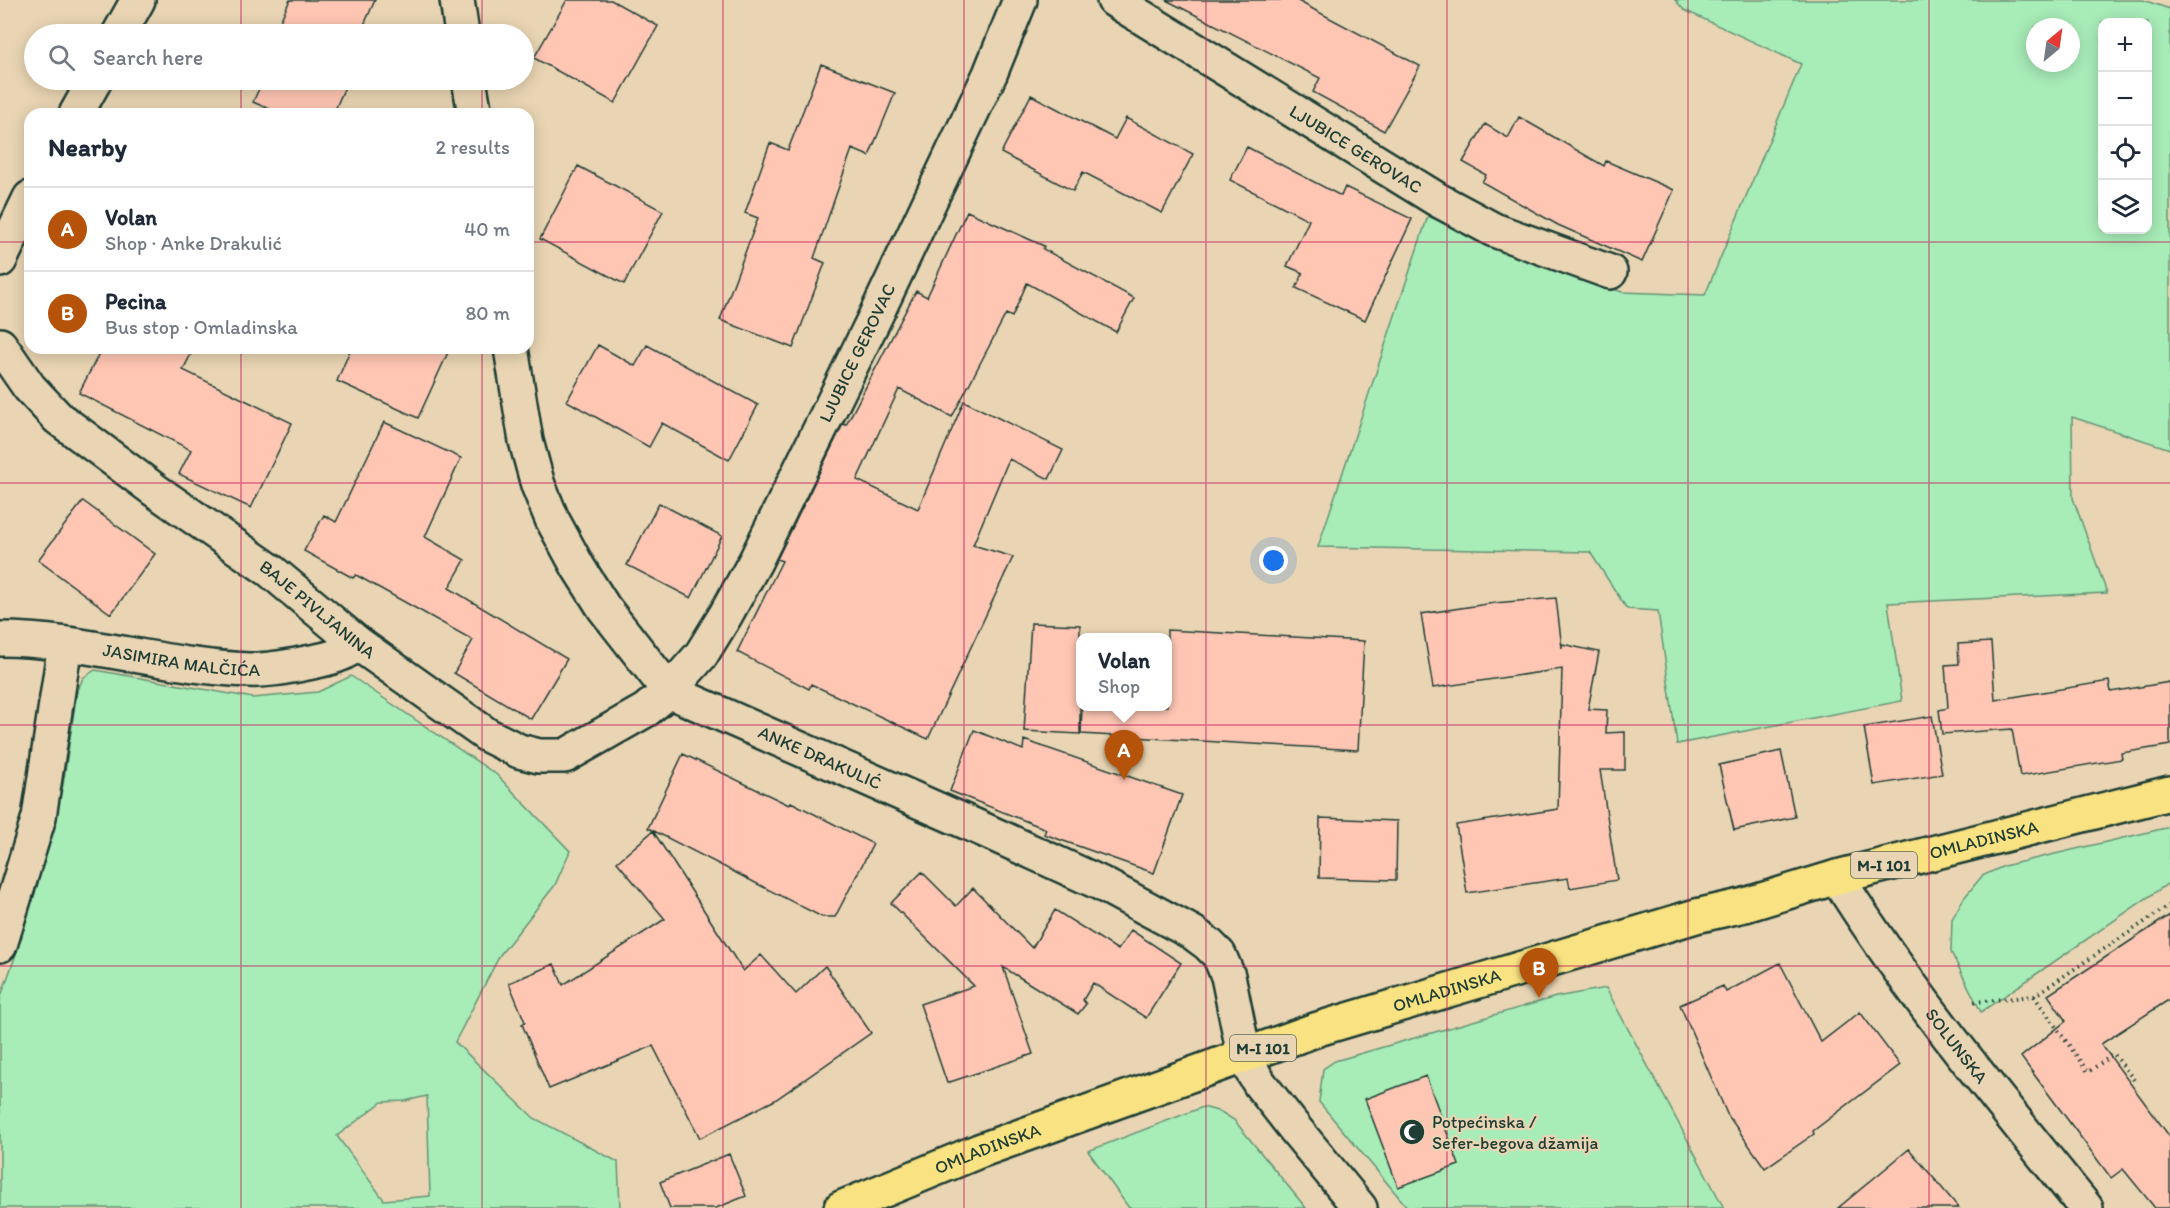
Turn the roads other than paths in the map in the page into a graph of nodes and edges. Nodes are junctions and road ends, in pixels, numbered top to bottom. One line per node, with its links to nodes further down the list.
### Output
1 (138, 0): 5 (street)
2 (457, 0): 6 (street)
3 (1020, 0): 19 (street, LJUBICE GEROVAC)
4 (1114, 0): 13 (street, LJUBICE GEROVAC)
5 (125, 24)
6 (461, 24)
7 (89, 90): 9 (street)
8 (471, 90): 10 (street)
9 (79, 108)
10 (474, 108)
11 (24, 210): 12 (street)
12 (0, 260)
13 (1610, 272)
14 (0, 345): 17 (street, BAJE PIVLJANINA)
15 (513, 354): 19 (street, ANKE DRAKULIĆ)
16 (0, 639): 18 (street, JASIMIRA MALČIĆA)
17 (357, 643): 18 (street, JASIMIRA MALČIĆA); 19 (street, BAJE PIVLJANINA)
18 (65, 644): 22 (street)
19 (669, 691): 23 (street, ANKE DRAKULIĆ)
20 (2170, 793): 21 (main road, OMLADINSKA / M-I 101)
21 (1837, 877): 23 (main road, OMLADINSKA / M-I 101); 26 (street, SOLUNSKA)
22 (0, 945)
23 (1244, 1055): 24 (main road, OMLADINSKA / M-I 101); 25 (street, ANKE DRAKULIĆ)
24 (841, 1208)
25 (1360, 1208)
26 (2086, 1208)

